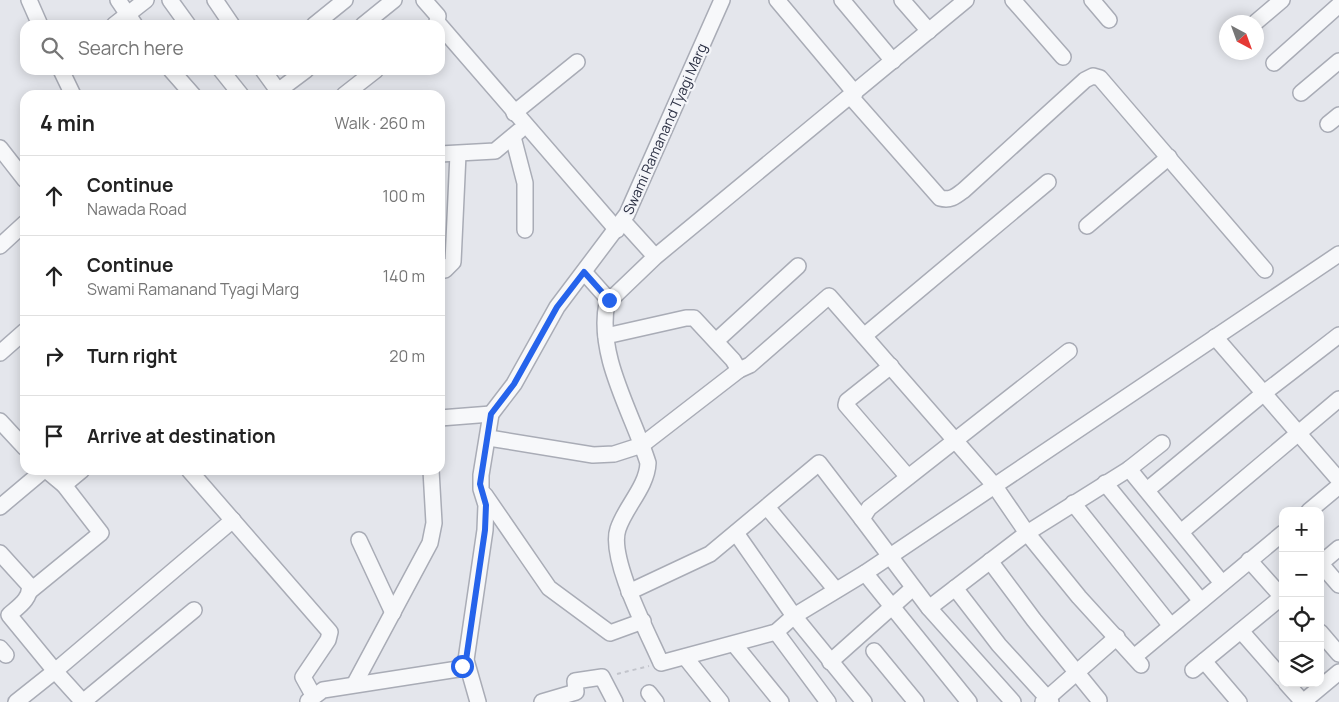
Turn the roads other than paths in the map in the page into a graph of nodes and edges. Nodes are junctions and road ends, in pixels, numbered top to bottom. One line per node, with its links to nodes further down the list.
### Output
1 (29, 0): 19 (street)
2 (118, 0): 20 (street)
3 (146, 0): 20 (street)
4 (170, 0): 21 (street)
5 (215, 0): 22 (street)
6 (345, 0): 23 (street)
7 (394, 0): 24 (street)
8 (424, 0): 25 (street)
9 (722, 0): 57 (street, Swami Ramanand Tyagi Marg)
10 (777, 0): 47 (street)
11 (842, 0): 30 (street)
12 (902, 0): 27 (street)
13 (966, 0): 27 (street)
14 (1013, 0): 29 (street)
15 (1092, 0): 26 (street)
16 (1282, 0): 18 (street)
17 (1339, 6): 33 (street)
18 (1264, 15)
19 (38, 20)
20 (131, 20)
21 (184, 20)
22 (229, 20)
23 (320, 20)
24 (369, 20)
25 (436, 20)
26 (1109, 20)
27 (929, 31): 30 (street)
28 (445, 34): 48 (street)
29 (1063, 57)
30 (893, 61): 47 (street)
31 (1339, 61): 46 (street)
32 (577, 62): 48 (street)
33 (1274, 63)
34 (63, 75): 40 (street)
35 (176, 75): 41 (street)
36 (225, 75): 42 (street)
37 (267, 75): 43 (street)
38 (300, 75): 44 (street)
39 (370, 75): 45 (street)
40 (71, 90)
41 (189, 90)
42 (237, 90)
43 (278, 90)
44 (283, 90)
45 (350, 90)
46 (1301, 93)
47 (853, 95): 54 (street); 68 (street)
48 (514, 113): 49 (street)
49 (525, 126): 50 (street); 57 (street)
50 (513, 136): 53 (street); 60 (street)
51 (0, 148): 55 (street)
52 (445, 154): 53 (street)
53 (458, 154): 65 (street)
54 (1169, 157): 58 (street); 66 (street)
55 (20, 174)
56 (1048, 182): 72 (street)
57 (620, 226): 62 (street); 67 (street, Swami Ramanand Tyagi Marg)
58 (1087, 226)
59 (20, 228): 61 (street)
60 (525, 230)
61 (0, 246)
62 (652, 253)
63 (1339, 254): 73 (street)
64 (798, 266): 74 (street)
65 (445, 270)
66 (1265, 270)
67 (584, 272): 68 (street); 81 (street, Swami Ramanand Tyagi Marg)
68 (609, 300): 71 (street)
69 (1339, 335): 79 (street)
70 (20, 336): 76 (street)
71 (606, 336): 74 (street); 89 (street)
72 (864, 336): 77 (street); 78 (street)
73 (1215, 337): 79 (street); 100 (street)
74 (716, 341): 78 (street)
75 (1069, 350): 86 (street)
76 (0, 353)
77 (891, 366): 86 (street); 96 (street)
78 (739, 370): 89 (street)
79 (1264, 393): 84 (street); 103 (street)
80 (1339, 399): 84 (street)
81 (491, 414): 82 (street); 85 (street)
82 (445, 418)
83 (0, 421): 87 (street)
84 (1298, 433): 97 (street); 110 (street)
85 (488, 438): 89 (street); 102 (street)
86 (956, 440): 96 (street); 100 (street)
87 (20, 443)
88 (1162, 443): 90 (street)
89 (642, 445): 129 (street)
90 (1129, 469): 98 (street); 103 (street)
91 (39, 475): 105 (street)
92 (51, 475): 99 (street)
93 (76, 475): 99 (street)
94 (193, 475): 109 (street)
95 (431, 475): 136 (street)
96 (908, 478): 108 (street)
97 (1339, 480)
98 (1105, 484): 104 (street); 132 (street)
99 (64, 485): 128 (street)
100 (994, 485): 112 (street); 117 (street)
101 (1339, 486): 107 (street)
102 (481, 489): 139 (street); 149 (street)
103 (1147, 490): 110 (street)
104 (1073, 503): 112 (street); 140 (street)
105 (0, 507)
106 (767, 507): 108 (street); 111 (street); 127 (street)
107 (1314, 507)
108 (862, 519): 117 (street)
109 (233, 520): 151 (street); 158 (street)
110 (1181, 532): 123 (street)
111 (736, 533): 129 (street); 137 (street)
112 (1027, 533): 120 (street); 143 (street)
113 (1279, 536): 118 (street)
114 (359, 540): 136 (street)
115 (1339, 548): 119 (street)
116 (0, 553): 128 (street)
117 (889, 556): 122 (street); 125 (street)
118 (1249, 560): 123 (street); 130 (street)
119 (1324, 560)
120 (990, 561): 126 (street); 152 (street)
121 (1324, 568): 124 (street)
122 (865, 572): 127 (street); 133 (street)
123 (1222, 583): 132 (street)
124 (1339, 585)
125 (913, 588): 133 (street); 134 (street)
126 (955, 588): 134 (street); 160 (street)
127 (836, 590): 137 (street)
128 (30, 591): 138 (street)
129 (629, 592): 139 (street)
130 (1279, 593)
131 (1281, 597): 141 (street)
132 (1201, 601): 140 (street)
133 (891, 607): 150 (street); 171 (street)
134 (929, 608): 172 (street)
135 (194, 610): 162 (street)
136 (393, 613): 155 (street)
137 (794, 616): 142 (street); 150 (street)
138 (4, 619): 151 (street)
139 (642, 622): 148 (street)
140 (1171, 626): 143 (street)
141 (1241, 631): 154 (street); 173 (street)
142 (776, 632): 145 (street); 168 (street)
143 (1117, 637): 152 (street)
144 (1324, 637): 147 (street)
145 (734, 644): 148 (street); 167 (street)
146 (874, 651): 170 (street)
147 (1339, 654)
148 (685, 658): 166 (street)
149 (466, 660): 155 (street); 163 (street)
150 (830, 662): 169 (street)
151 (55, 670): 161 (street); 162 (street)
152 (1078, 671): 159 (street); 160 (street)
153 (1339, 672): 174 (street)
154 (1279, 674)
155 (354, 683): 158 (street)
156 (1290, 687): 174 (street)
157 (578, 697): 164 (street); 165 (street)
158 (310, 699)
159 (1099, 700)
160 (1047, 701)
161 (16, 702)
162 (83, 702)
163 (478, 702)
164 (546, 702)
165 (615, 702)
166 (721, 702)
167 (781, 702)
168 (828, 702)
169 (864, 702)
170 (916, 702)
171 (969, 702)
172 (1013, 702)
173 (1239, 702)
174 (1303, 702)

